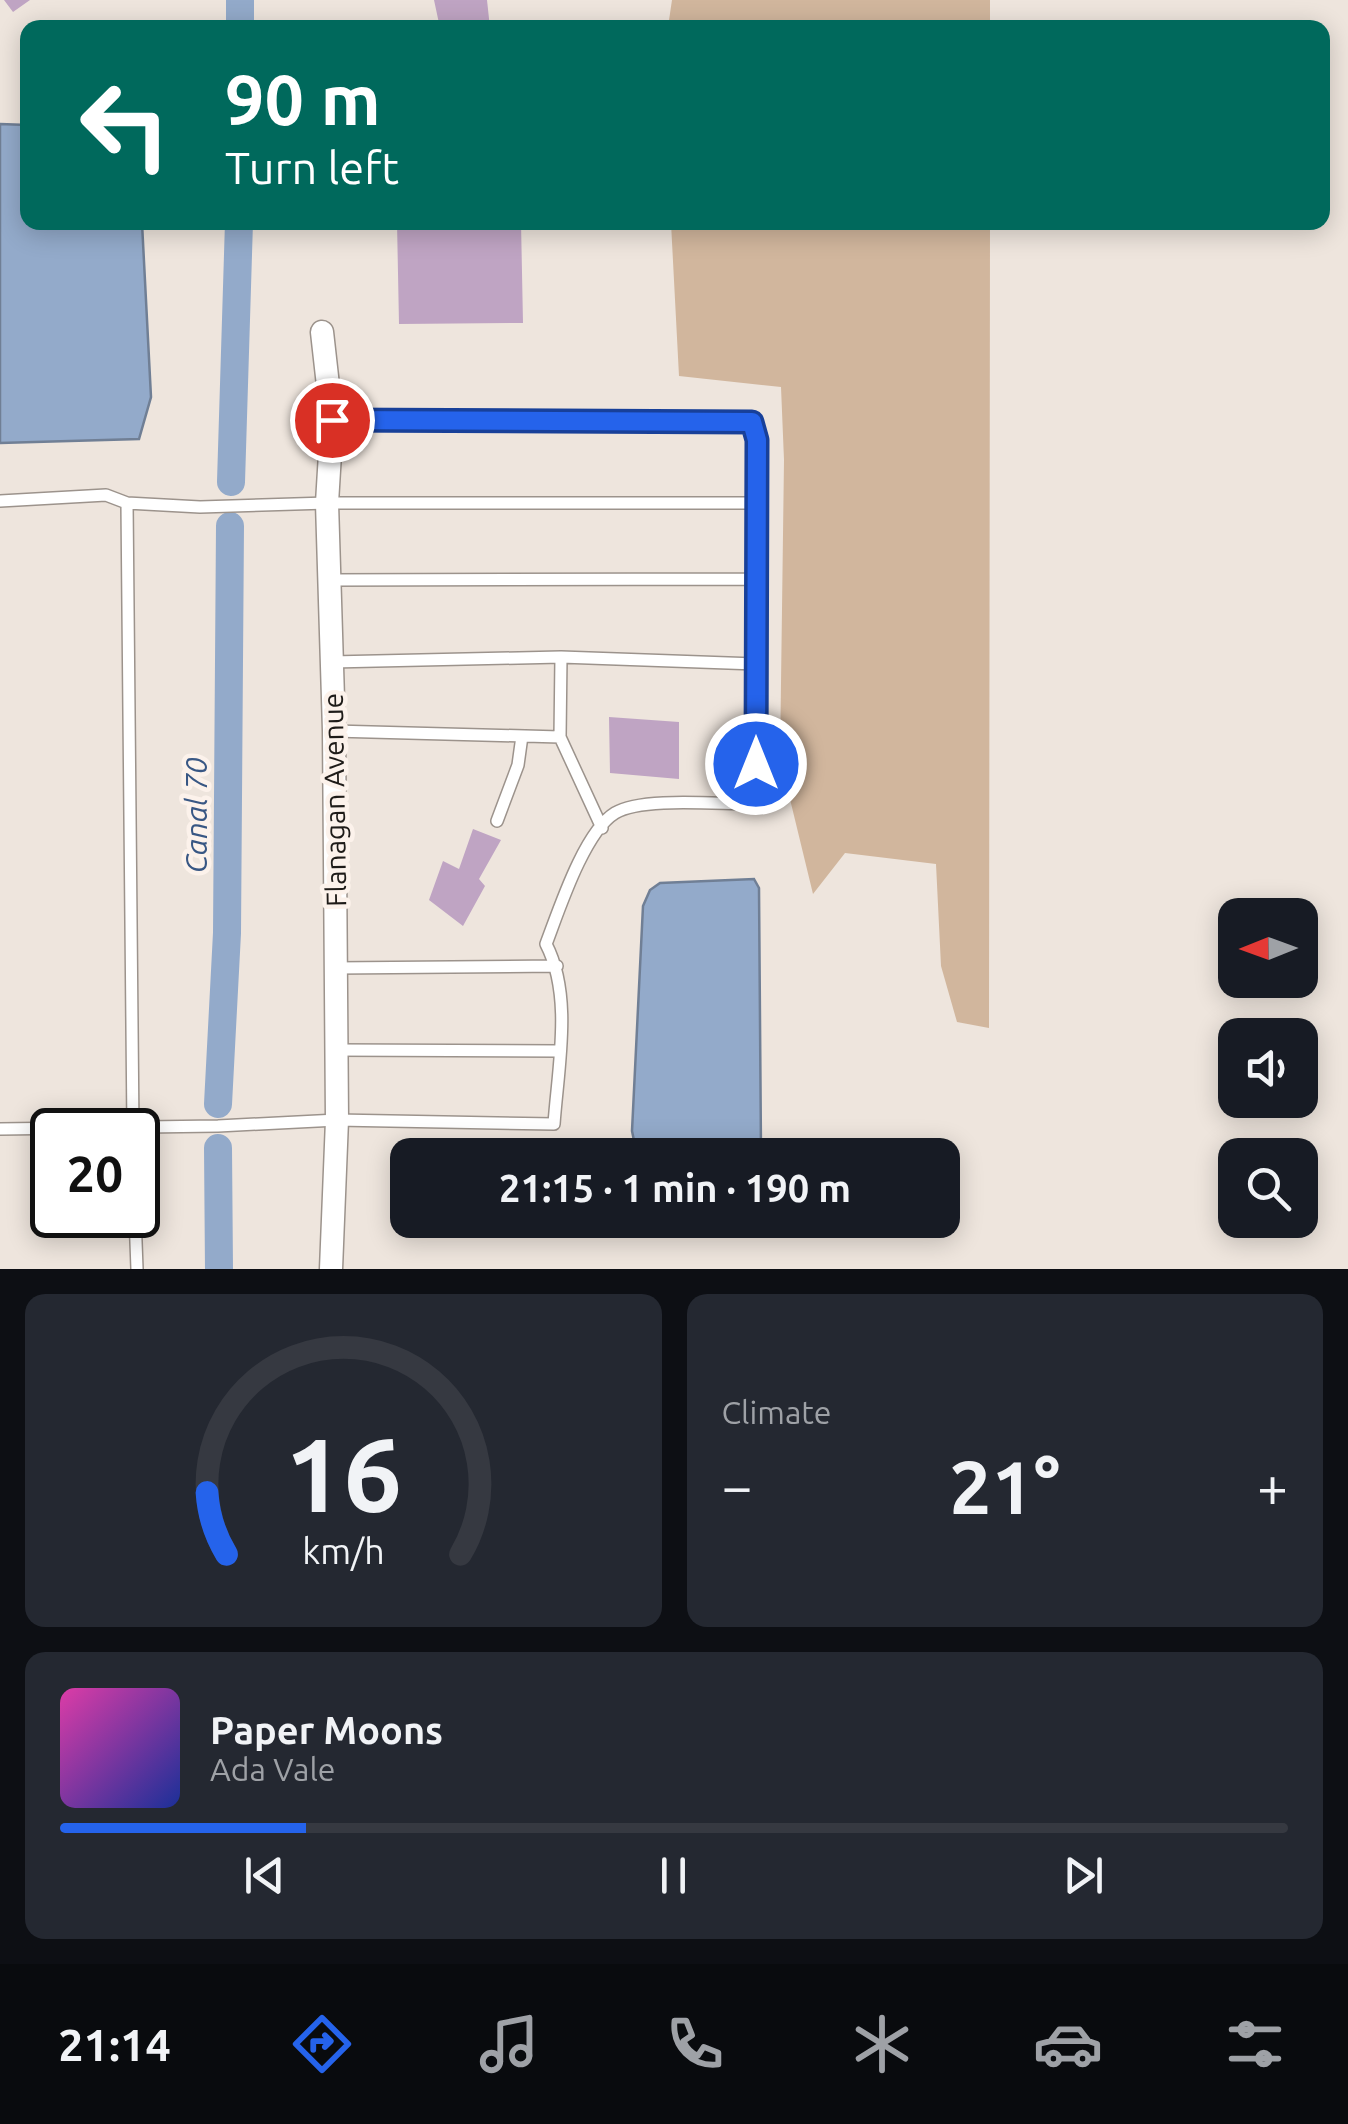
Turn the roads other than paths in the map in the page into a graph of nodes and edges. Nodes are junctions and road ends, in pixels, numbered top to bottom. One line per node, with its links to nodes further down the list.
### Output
1 (322, 332): 2 (street, Flanagan Avenue)
2 (332, 420): 5 (street, Flanagan Avenue); 6 (lane)
3 (0, 501): 4 (lane)
4 (128, 503): 5 (lane); 21 (lane)
5 (327, 503): 6 (lane); 8 (street, Flanagan Avenue)
6 (757, 503): 7 (lane)
7 (757, 578): 8 (lane); 11 (lane)
8 (330, 580): 10 (street, Flanagan Avenue)
9 (560, 657): 10 (lane); 11 (lane); 14 (lane)
10 (332, 662): 12 (street, Flanagan Avenue)
11 (756, 664): 16 (lane)
12 (334, 731): 13 (lane); 18 (street, Flanagan Avenue)
13 (522, 736): 14 (lane); 15 (lane)
14 (560, 737): 16 (lane)
15 (497, 821)
16 (602, 828): 17 (lane)
17 (557, 966): 18 (lane); 20 (lane)
18 (335, 968): 19 (street, Flanagan Avenue)
19 (336, 1050): 20 (lane); 22 (street, Flanagan Avenue)
20 (558, 1051): 22 (lane)
21 (133, 1108)
22 (336, 1120): 23 (lane); 28 (street, Flanagan Avenue)
23 (160, 1127)
24 (0, 1130): 25 (lane)
25 (30, 1130)
26 (136, 1238): 27 (lane)
27 (137, 1269)
28 (331, 1269)

